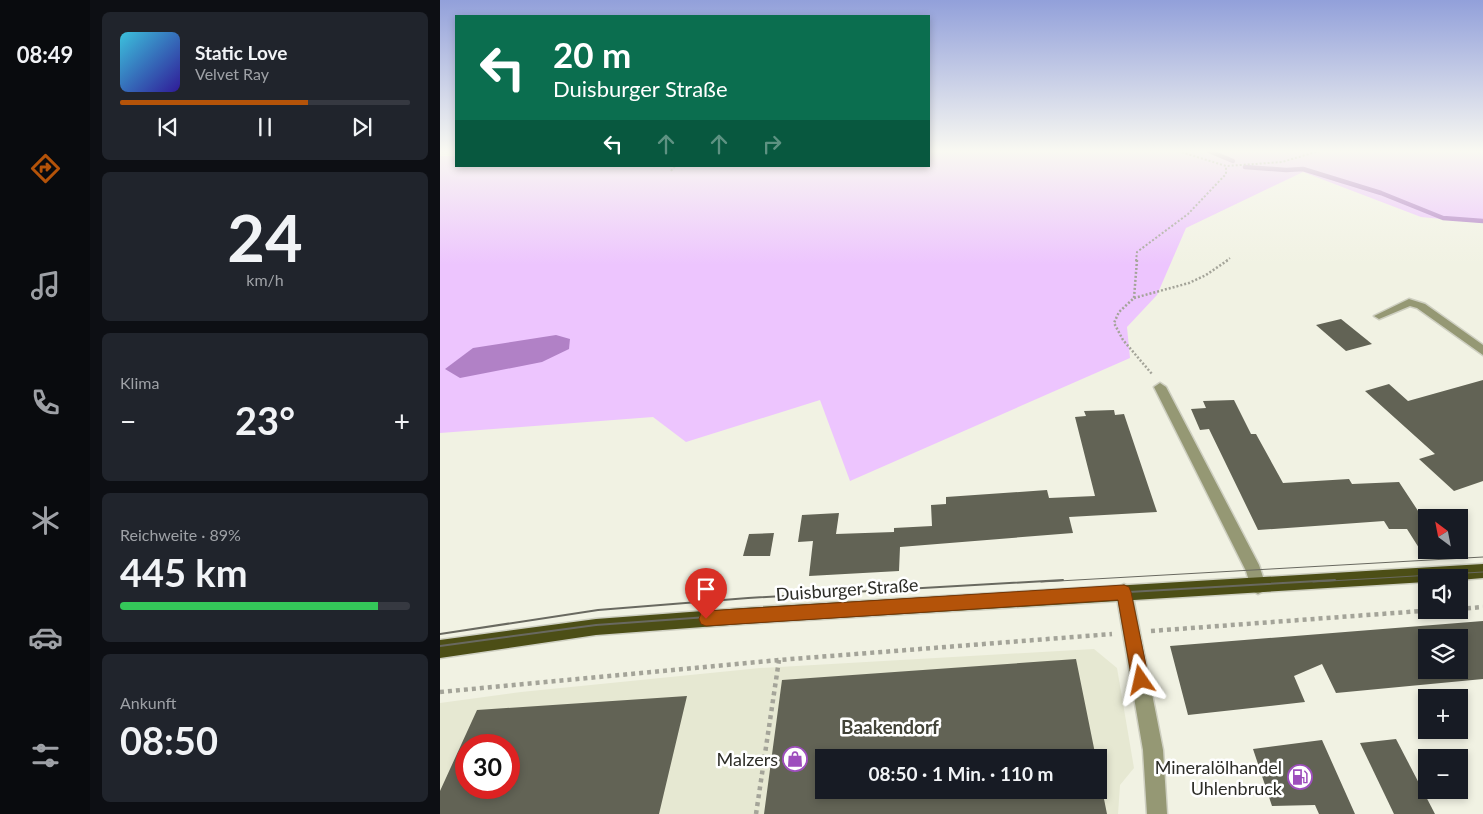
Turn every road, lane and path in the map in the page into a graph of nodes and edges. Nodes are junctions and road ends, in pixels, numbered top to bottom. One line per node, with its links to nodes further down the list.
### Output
1 (1212, 189): 3 (path)
2 (1230, 258): 3 (path)
3 (1134, 298): 6 (path)
4 (1379, 316): 5 (street)
5 (1483, 351)
6 (1160, 387): 8 (street)
7 (1483, 571): 8 (main road, Duisburger Straße)
8 (1258, 586): 9 (main road, Duisburger Straße)
9 (1124, 592): 13 (street); 14 (main road, Duisburger Straße)
10 (1483, 607): 11 (path)
11 (1468, 608)
12 (1418, 611): 13 (path)
13 (1132, 632): 15 (path); 18 (street)
14 (440, 649)
15 (779, 660): 16 (path); 17 (path)
16 (440, 692)
17 (756, 814)
18 (1157, 814)

